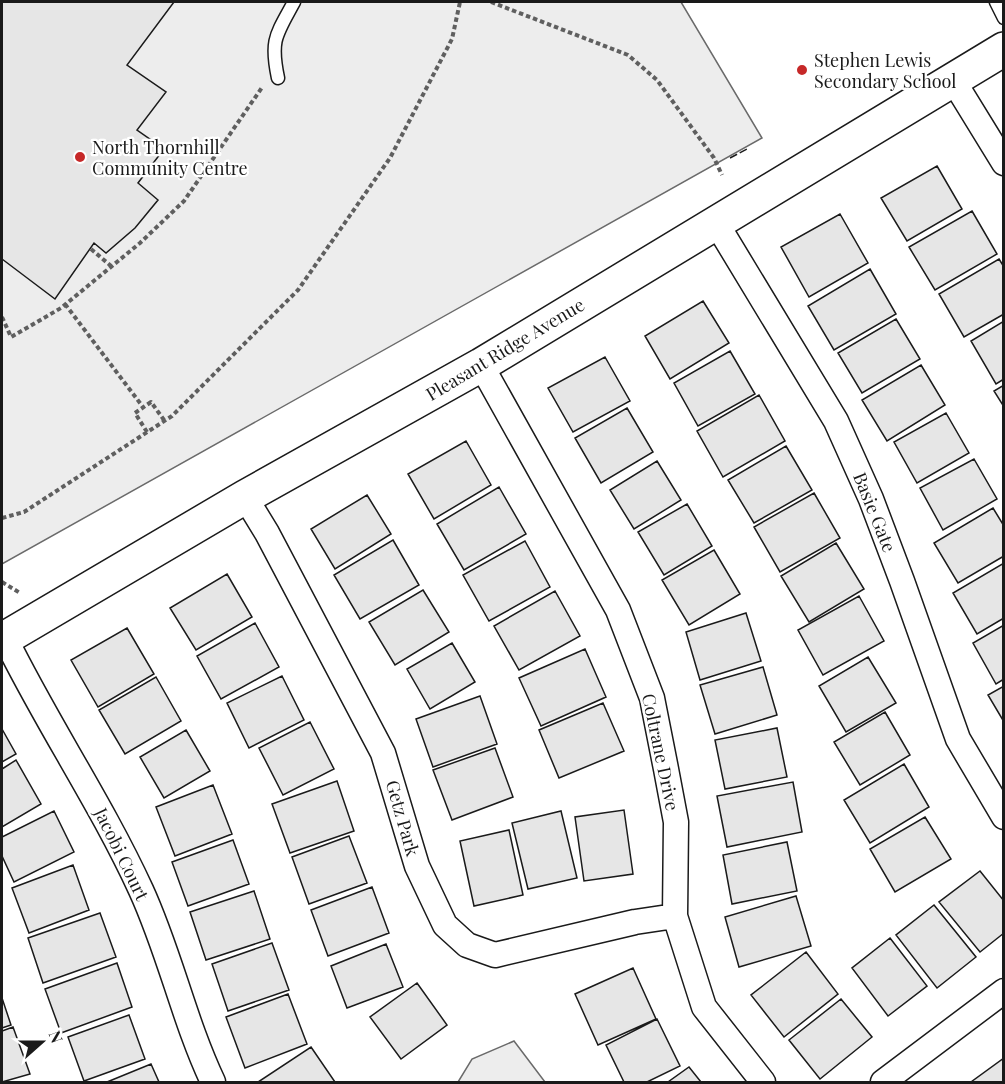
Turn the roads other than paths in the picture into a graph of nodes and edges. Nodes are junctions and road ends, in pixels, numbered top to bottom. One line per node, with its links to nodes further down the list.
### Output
1 (294, 2): 5 (lane)
2 (996, 2): 3 (lane)
3 (1004, 18)
4 (1004, 49): 6 (street, Pleasant Ridge Avenue)
5 (278, 78)
6 (953, 80): 7 (street); 8 (street, Pleasant Ridge Avenue)
7 (1004, 163)
8 (715, 221): 9 (street, Pleasant Ridge Avenue); 12 (street, Basie Gate)
9 (481, 365): 10 (street, Pleasant Ridge Avenue); 13 (street, Coltrane Drive)
10 (245, 497): 11 (street, Pleasant Ridge Avenue); 13 (street, Getz Park)
11 (3, 639): 15 (street, Jacobi Court)
12 (1004, 817)
13 (675, 916): 16 (street, Coltrane Drive)
14 (1004, 991): 17 (street)
15 (213, 1083)
16 (763, 1083)
17 (883, 1083)

